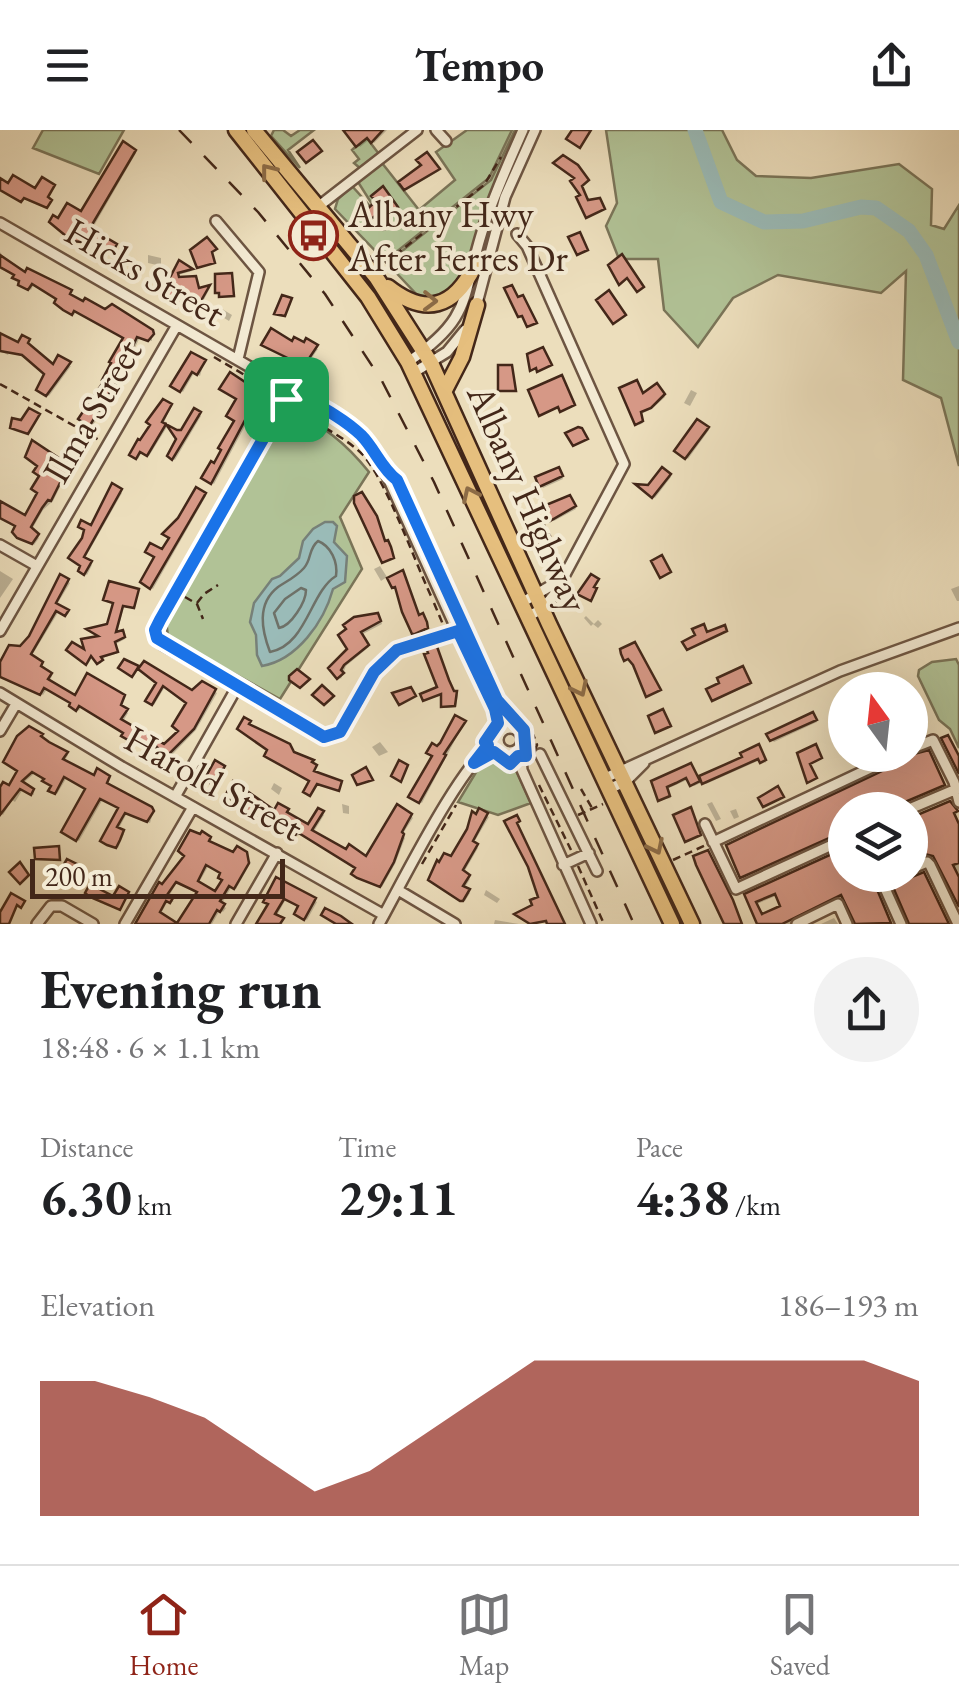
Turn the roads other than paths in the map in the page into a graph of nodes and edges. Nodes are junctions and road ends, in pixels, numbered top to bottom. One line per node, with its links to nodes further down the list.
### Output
1 (236, 130): 18 (highway, Albany Highway, one-way to 1)
2 (254, 130): 8 (highway, Albany Highway)
3 (417, 130): 8 (street)
4 (436, 130): 7 (street)
5 (523, 130): 12 (street)
6 (535, 130): 14 (street)
7 (446, 141)
8 (319, 206): 13 (highway, Albany Highway)
9 (216, 221): 17 (street)
10 (0, 223): 15 (street, Hicks Street)
11 (518, 234): 23 (street)
12 (474, 266): 13 (highway, one-way to 12); 16 (street)
13 (376, 277): 16 (highway, Albany Highway)
14 (477, 305): 16 (street); 20 (highway)
15 (177, 325): 17 (street, Hicks Street); 22 (street, Ilma Street)
16 (427, 357): 18 (street); 20 (highway, Albany Highway)
17 (238, 359): 19 (street, Hicks Street)
18 (410, 368): 26 (highway, Albany Highway, one-way to 18)
19 (291, 390): 30 (street); 35 (street, Hicks Street)
20 (444, 392): 24 (highway, Albany Highway)
21 (0, 545): 22 (street)
22 (37, 566): 28 (street, Ilma Street)
23 (562, 580): 24 (street); 25 (street)
24 (536, 594): 25 (highway, Albany Highway); 26 (street)
25 (542, 609): 26 (street); 38 (highway, Albany Highway, one-way to 38)
26 (524, 610): 40 (highway, Albany Highway)
27 (959, 628): 38 (street)
28 (0, 631)
29 (388, 661): 30 (street)
30 (236, 686): 41 (street)
31 (0, 693): 32 (street)
32 (16, 704): 33 (street); 41 (street, Harold Street)
33 (0, 732)
34 (928, 742): 39 (street)
35 (506, 743): 35 (street); 51 (street); 53 (street)
36 (540, 754): 49 (street)
37 (862, 772): 46 (street)
38 (622, 776): 40 (street); 63 (highway, Albany Highway, one-way to 63)
39 (957, 788): 42 (street); 43 (street)
40 (608, 789): 62 (highway, Albany Highway)
41 (175, 797): 44 (street, Harold Street)
42 (928, 801)
43 (959, 802)
44 (193, 807): 48 (street, Harold Street); 58 (street)
45 (705, 824): 46 (street)
46 (713, 842): 47 (street)
47 (828, 847)
48 (277, 853): 55 (street, Harold Street); 59 (street)
49 (589, 853): 51 (street); 52 (street)
50 (928, 863): 67 (street)
51 (563, 865): 61 (street)
52 (597, 870)
53 (398, 890): 55 (street); 60 (street)
54 (887, 892): 66 (street)
55 (381, 919)
56 (37, 924): 57 (street)
57 (93, 924)
58 (125, 924)
59 (236, 924)
60 (455, 924)
61 (591, 924)
62 (672, 924)
63 (692, 924)
64 (798, 924): 65 (street)
65 (847, 924)
66 (901, 924)
67 (958, 924)

